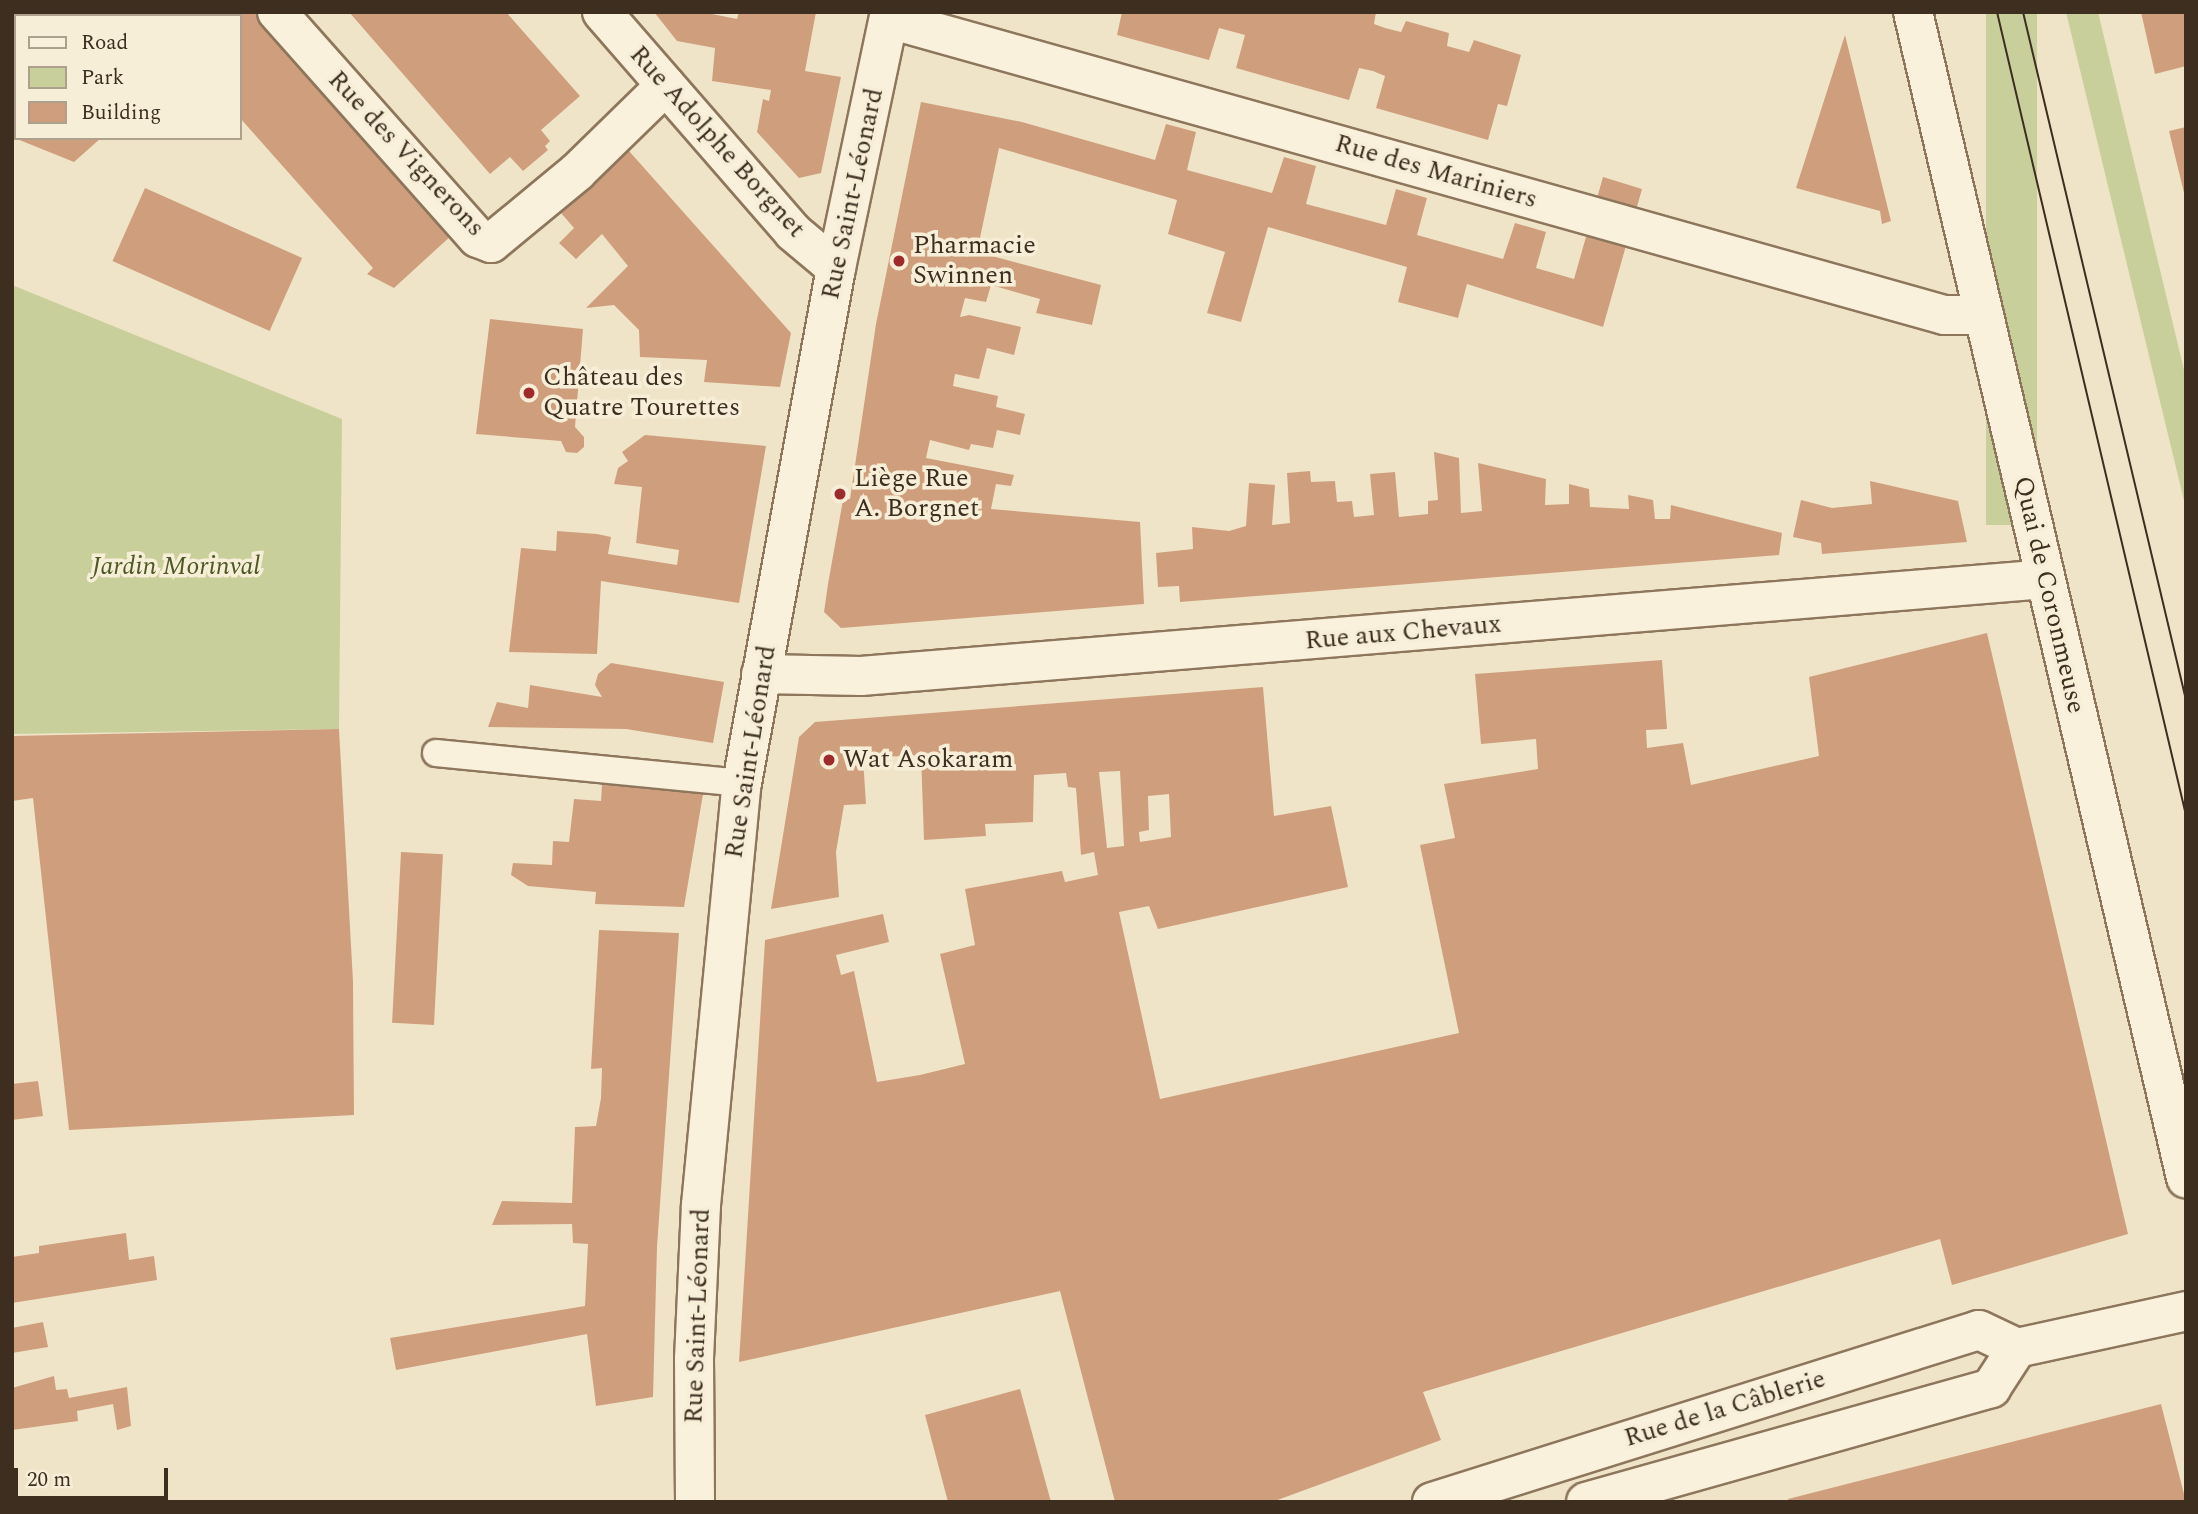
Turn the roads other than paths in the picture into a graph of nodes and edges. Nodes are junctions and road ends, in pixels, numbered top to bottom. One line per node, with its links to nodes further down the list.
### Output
1 (277, 12): 5 (street, Rue des Vignerons)
2 (602, 12): 5 (street, Rue Adolphe Borgnet)
3 (1913, 12): 7 (street, Quai de Coronmeuse)
4 (890, 15): 6 (street, Rue Saint-Léonard); 7 (street, Rue des Mariniers)
5 (666, 85): 6 (street, Rue Adolphe Borgnet)
6 (836, 268): 9 (street, Rue Saint-Léonard)
7 (1984, 315): 8 (street, Quai de Coronmeuse)
8 (2045, 579): 9 (street, Rue aux Chevaux); 12 (street, Quai de Coronmeuse)
9 (761, 674): 11 (street, Rue Saint-Léonard)
10 (436, 753): 11 (lane)
11 (742, 783): 15 (street, Rue Saint-Léonard)
12 (2186, 1178)
13 (2186, 1311): 14 (street)
14 (2017, 1348): 16 (street, Rue de la Câblerie); 17 (street, Rue de la Câblerie)
15 (695, 1502)
16 (1432, 1502)
17 (1586, 1502)

